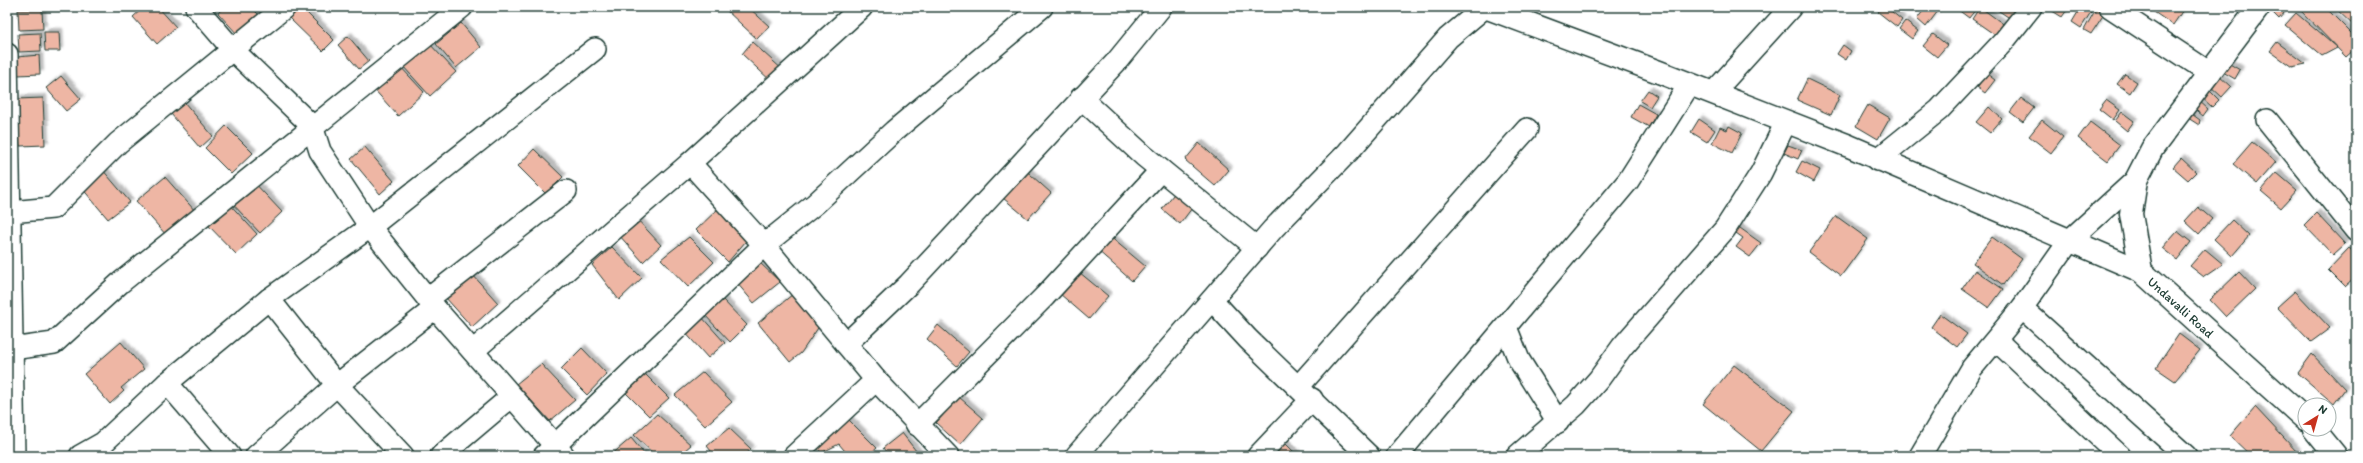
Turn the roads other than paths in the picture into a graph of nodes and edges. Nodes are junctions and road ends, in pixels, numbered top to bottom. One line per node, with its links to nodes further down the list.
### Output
1 (196, 7): 13 (street)
2 (285, 7): 13 (street)
3 (462, 7): 21 (street)
4 (862, 7): 24 (street)
5 (1042, 7): 32 (street)
6 (1161, 7): 18 (street)
7 (1485, 7): 16 (street); 33 (street)
8 (1790, 7): 17 (street)
9 (2031, 7): 23 (street)
10 (2110, 7): 15 (street)
11 (2259, 7): 15 (street, Undavalli Road)
12 (595, 49): 29 (street)
13 (234, 51): 21 (street); 28 (street)
14 (7, 54): 28 (street)
15 (2210, 73): 26 (street, Undavalli Road)
16 (1689, 84): 17 (street); 39 (street)
17 (1713, 93): 20 (street)
18 (1081, 98): 25 (street); 41 (street)
19 (2267, 120): 30 (street)
20 (1786, 122): 23 (street); 50 (street)
21 (312, 126): 29 (street); 42 (street)
22 (1527, 129): 47 (street)
23 (1877, 160): 31 (street)
24 (690, 163): 32 (street); 43 (street)
25 (1161, 170): 33 (street); 51 (street)
26 (2136, 180): 31 (street); 34 (street, Undavalli Road)
27 (566, 191): 37 (street)
28 (10, 212): 42 (street)
29 (370, 227): 35 (street); 37 (street)
30 (2356, 232)
31 (2070, 240): 34 (street); 38 (street)
32 (764, 245): 41 (street); 53 (street)
33 (1257, 248): 36 (street)
34 (2141, 270): 49 (street, Undavalli Road)
35 (269, 299): 45 (street); 46 (street)
36 (1212, 300): 47 (street); 62 (street)
37 (432, 303): 43 (street); 46 (street)
38 (2022, 308): 40 (street); 69 (street)
39 (1506, 327): 50 (street); 65 (street)
40 (1997, 341): 67 (street); 68 (street)
41 (846, 344): 44 (street)
42 (12, 349): 54 (street)
43 (473, 351): 48 (street)
44 (876, 380): 51 (street); 60 (street)
45 (167, 383): 55 (street); 56 (street)
46 (337, 385): 57 (street); 58 (street)
47 (1306, 392): 63 (street); 64 (street)
48 (511, 397): 53 (street); 59 (street)
49 (2297, 412)
50 (1558, 422): 66 (street)
51 (917, 424): 61 (street)
52 (2321, 437): 70 (street)
53 (555, 453)
54 (14, 456)
55 (80, 456)
56 (230, 456)
57 (256, 456)
58 (403, 456)
59 (441, 456)
60 (794, 456)
61 (948, 456)
62 (1076, 456)
63 (1258, 456)
64 (1369, 456)
65 (1398, 456)
66 (1517, 456)
67 (1920, 456)
68 (2120, 456)
69 (2186, 456)
70 (2336, 456)

